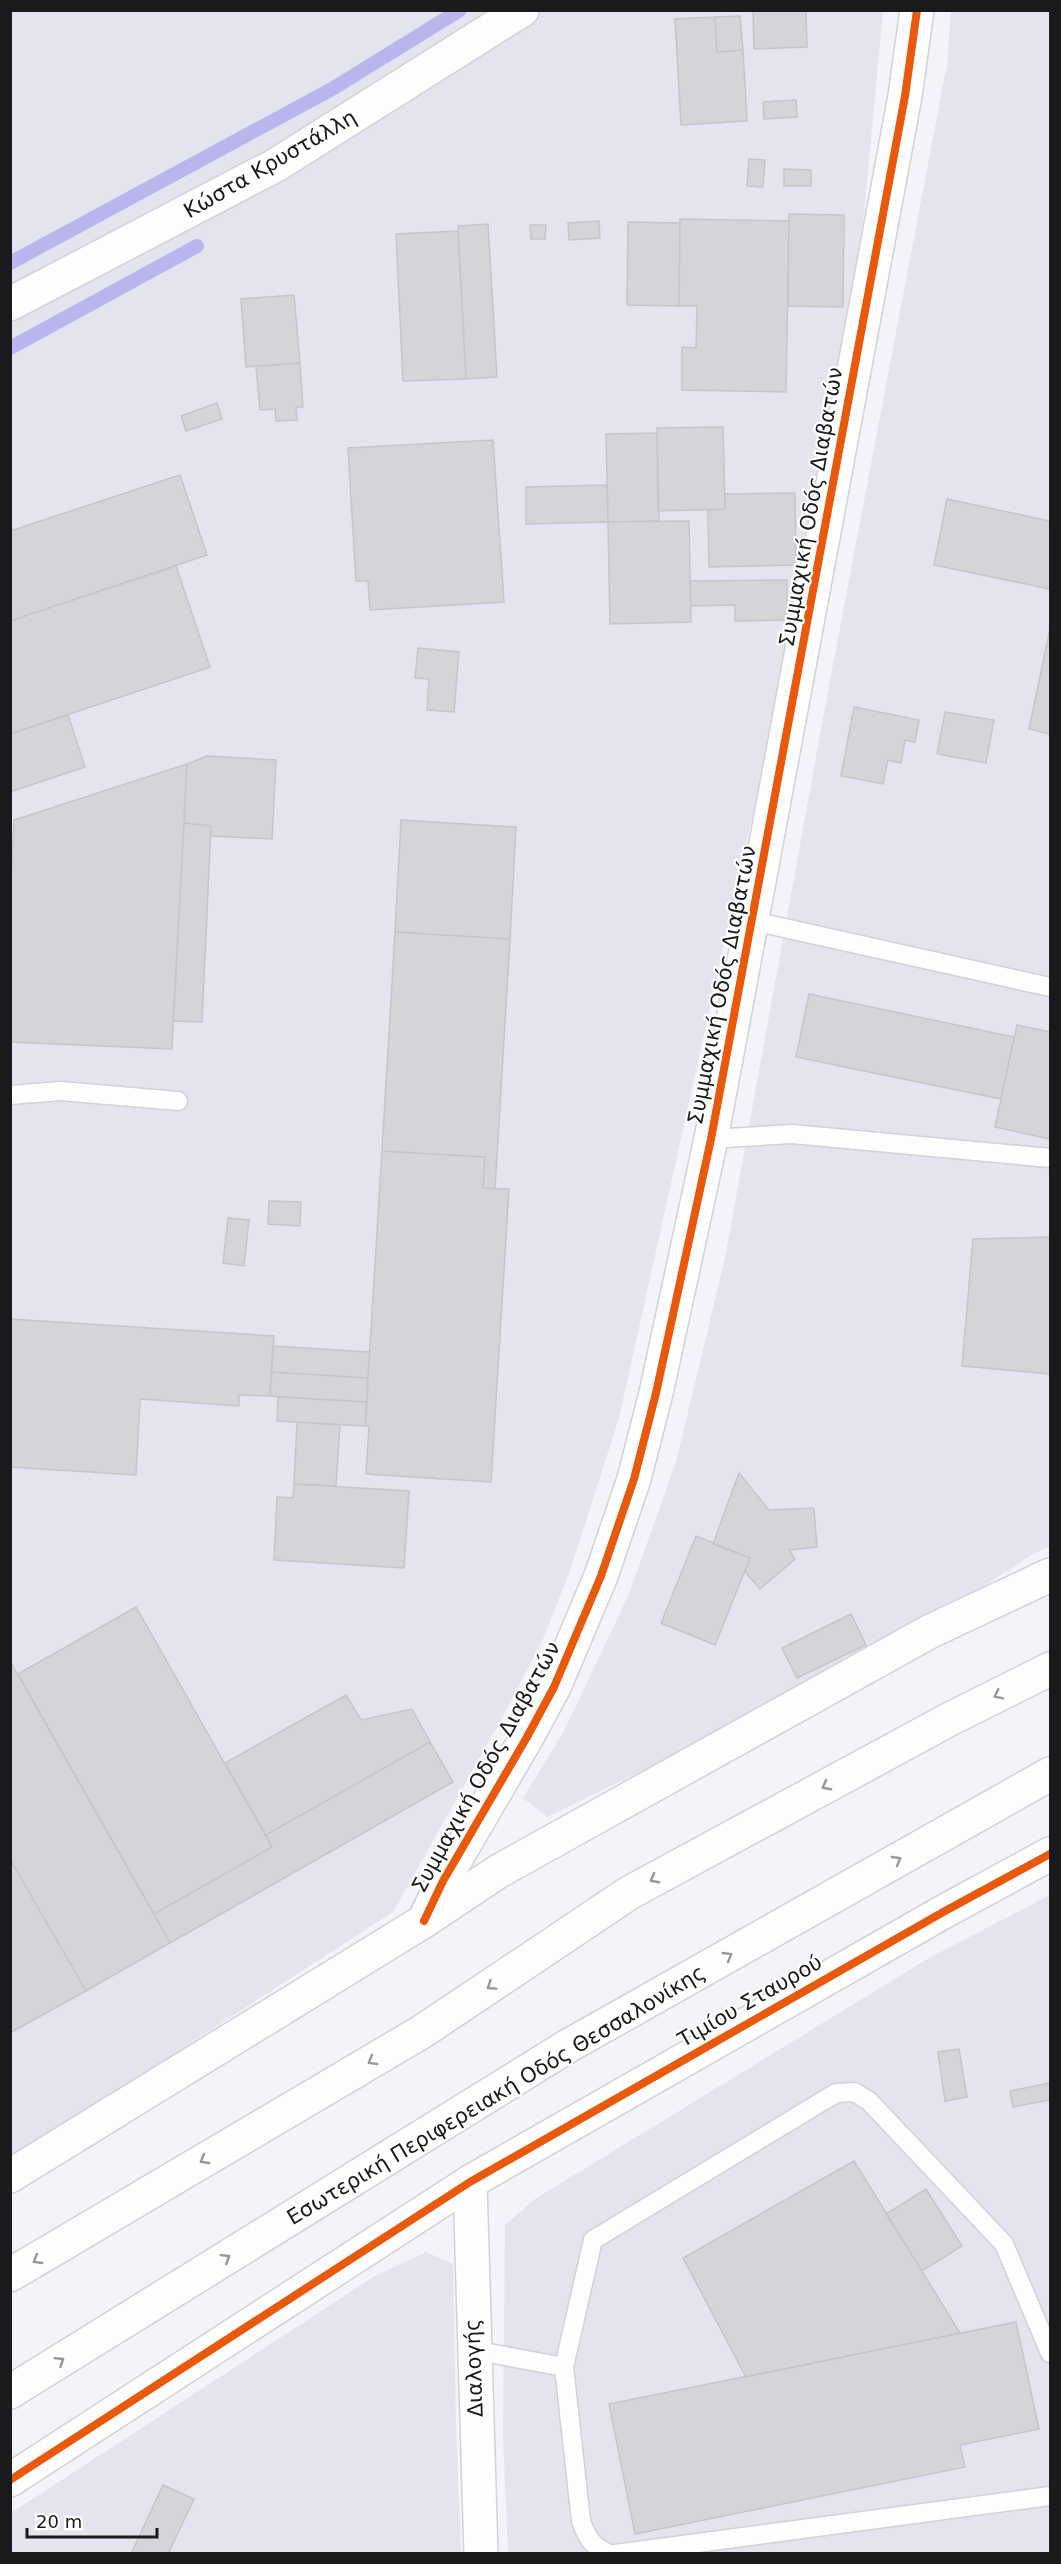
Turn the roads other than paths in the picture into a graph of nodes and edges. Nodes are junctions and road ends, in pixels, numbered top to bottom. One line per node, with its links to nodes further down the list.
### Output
1 (522, 10): 3 (main road, Κώστα Κρυστάλλη)
2 (917, 10): 4 (main road, Συμμαχική Οδός Διαβατών)
3 (10, 304)
4 (753, 921): 5 (lane); 8 (main road, Συμμαχική Οδός Διαβατών)
5 (1050, 987)
6 (10, 1095): 7 (lane)
7 (178, 1101)
8 (711, 1139): 9 (lane); 14 (main road, Συμμαχική Οδός Διαβατών)
9 (1050, 1158)
10 (1050, 1575): 14 (main road)
11 (1050, 1670): 17 (main road, one-way to 17)
12 (1050, 1774): 21 (main road, Εσωτερική Περιφερειακή Οδός Θεσσαλονίκης, one-way to 12)
13 (1050, 1854): 16 (main road, Τιμίου Σταυρού)
14 (424, 1921): 15 (main road)
15 (10, 2175)
16 (470, 2182): 18 (main road, Διαλογής); 22 (main road, Τιμίου Σταυρού)
17 (10, 2275)
18 (473, 2350): 20 (lane); 24 (main road, Διαλογής)
19 (1050, 2353): 20 (lane)
20 (564, 2367): 25 (lane)
21 (10, 2392)
22 (10, 2480)
23 (1050, 2496): 26 (lane)
24 (481, 2553)
25 (609, 2553)
26 (615, 2553)

